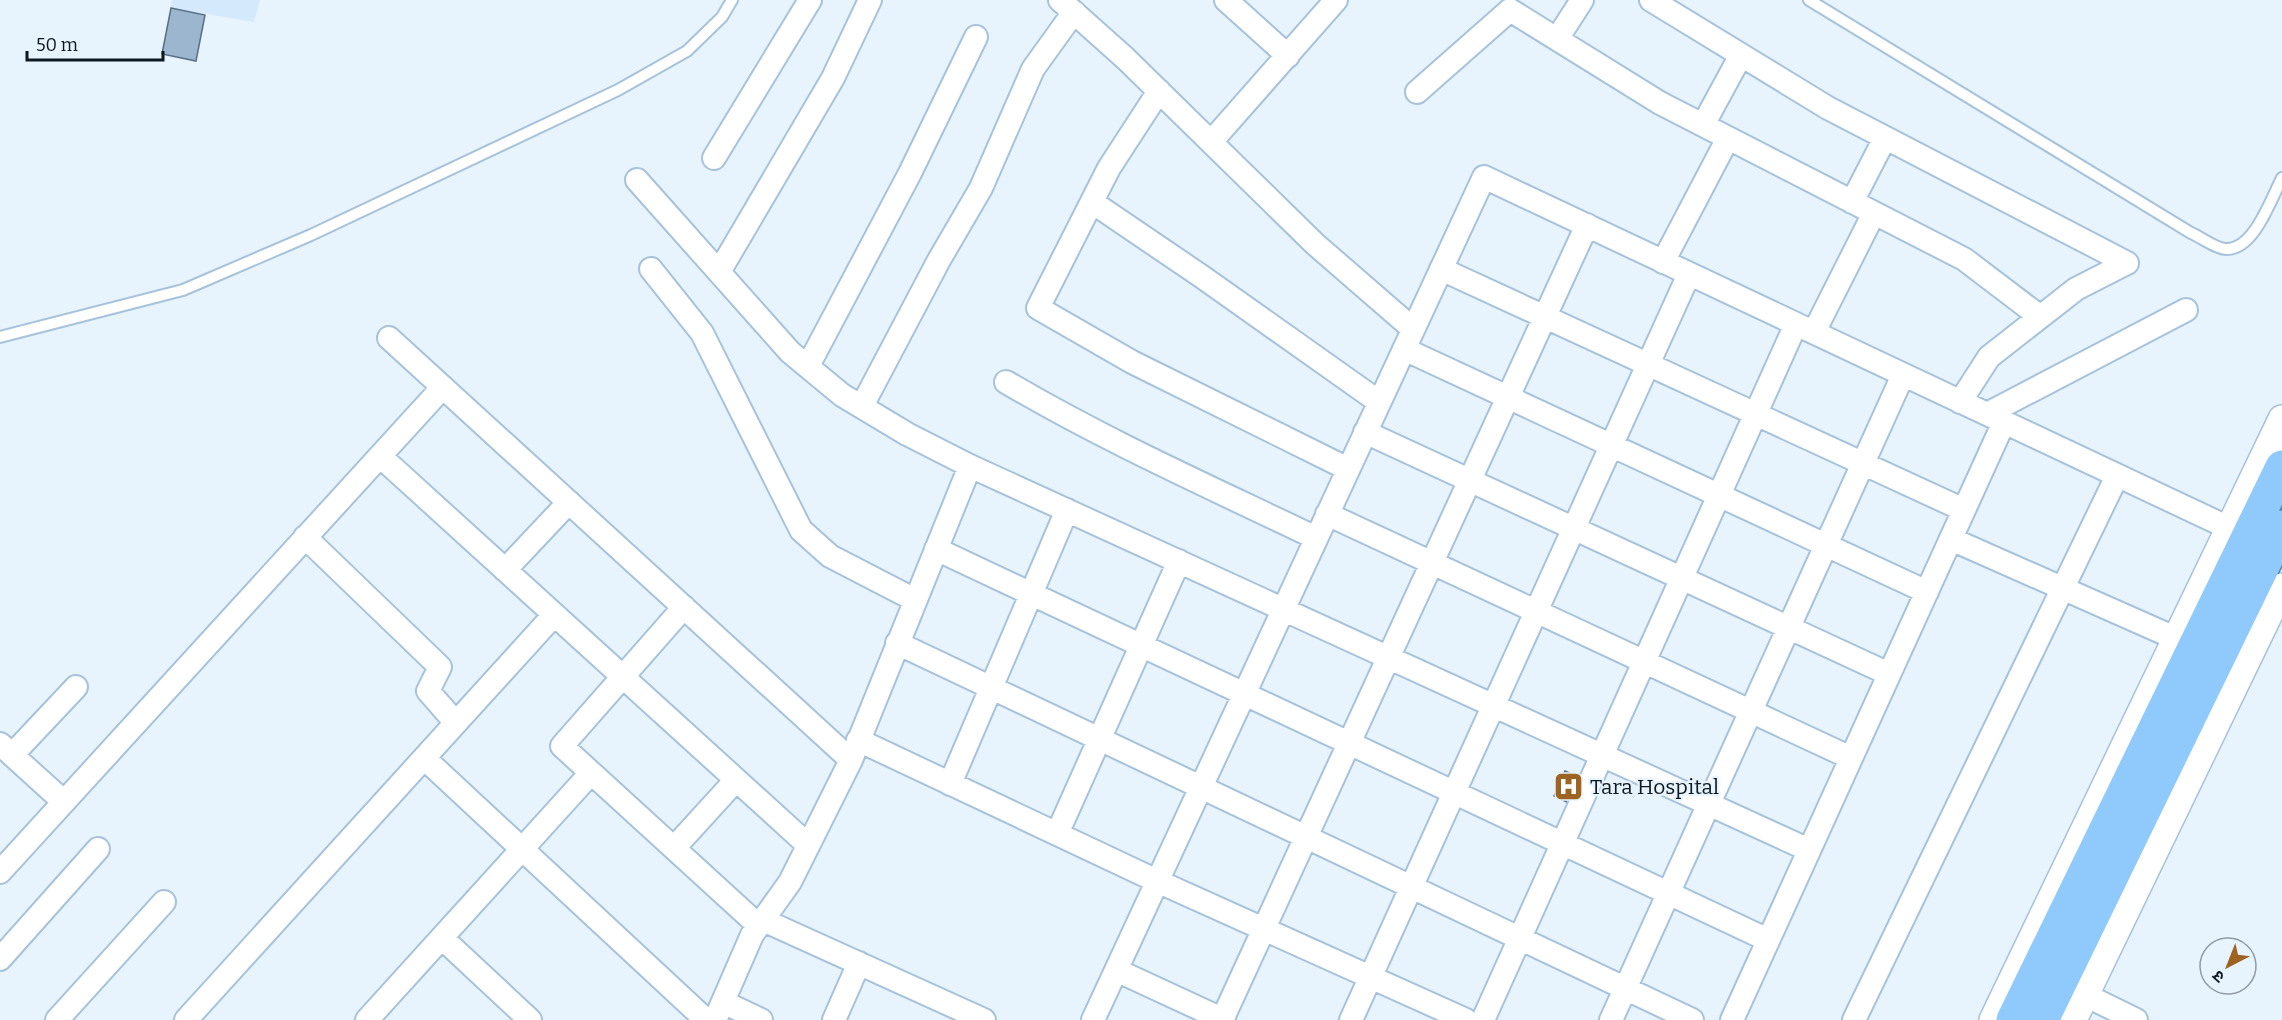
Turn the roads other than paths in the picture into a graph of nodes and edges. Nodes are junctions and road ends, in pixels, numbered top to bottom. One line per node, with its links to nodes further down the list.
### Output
1 (732, 0): 36 (lane)
2 (810, 0): 20 (street)
3 (870, 0): 30 (street)
4 (1226, 0): 13 (street)
5 (1336, 0): 13 (street)
6 (1582, 0): 11 (street)
7 (1651, 0): 12 (street)
8 (1809, 0): 21 (lane)
9 (1067, 6): 14 (street); 47 (street)
10 (976, 37): 40 (street)
11 (1557, 39): 15 (street); 16 (street)
12 (1741, 55): 16 (street); 18 (street)
13 (1288, 56): 19 (street)
14 (1159, 91): 19 (street); 23 (street)
15 (1417, 92)
16 (1703, 125): 17 (street)
17 (1728, 138): 24 (street); 27 (street)
18 (1886, 138): 24 (street); 33 (street)
19 (1211, 142): 38 (street)
20 (714, 158)
21 (2282, 178)
22 (637, 180): 30 (street)
23 (1092, 202): 45 (street); 57 (street)
24 (1852, 202): 25 (street)
25 (1875, 213): 33 (street); 35 (street)
26 (1587, 225): 27 (street); 29 (street); 34 (street)
27 (1663, 261): 31 (street)
28 (651, 269): 81 (street)
29 (1441, 269): 34 (street); 38 (street)
30 (719, 272): 40 (street)
31 (1689, 274): 35 (street); 39 (street)
32 (2186, 310): 49 (street)
33 (2039, 316): 46 (street)
34 (1545, 317): 39 (street); 44 (street)
35 (1805, 328): 41 (street); 48 (street)
36 (0, 337)
37 (389, 338): 43 (street)
38 (1408, 339): 44 (street); 45 (street)
39 (1648, 364): 48 (street); 52 (street)
40 (808, 366): 47 (street)
41 (1903, 375): 46 (street); 54 (street)
42 (1006, 382): 69 (street)
43 (443, 387): 53 (street); 61 (street)
44 (1508, 398): 52 (street); 59 (street)
45 (1379, 402): 51 (street)
46 (1960, 402): 49 (street)
47 (862, 406): 55 (street)
48 (1755, 414): 54 (street); 60 (street)
49 (1996, 418): 58 (street); 63 (street)
50 (2282, 419): 67 (street)
51 (1365, 432): 57 (street); 59 (street)
52 (1611, 445): 60 (street); 66 (street)
53 (380, 456): 68 (street); 75 (street)
54 (1863, 463): 63 (street); 71 (street)
55 (970, 466): 62 (street); 72 (street)
56 (2282, 466): 157 (highway)
57 (1348, 469): 64 (street)
58 (2117, 476): 67 (street); 78 (street)
59 (1470, 481): 66 (street); 74 (street)
60 (1719, 495): 71 (street); 76 (street)
61 (569, 502): 75 (street); 82 (street)
62 (1068, 510): 73 (street); 80 (street)
63 (1964, 510): 70 (street)
64 (1327, 514): 69 (street); 74 (street)
65 (2282, 527): 158 (highway)
66 (1573, 528): 76 (street); 84 (street)
67 (2229, 528): 87 (street)
68 (305, 537): 99 (street); 112 (street)
69 (1316, 538): 83 (street)
70 (1951, 539): 78 (street); 79 (street)
71 (1826, 545): 79 (street); 86 (street)
72 (936, 549): 80 (street); 81 (street)
73 (1179, 561): 83 (street); 89 (street)
74 (1432, 563): 84 (street); 90 (street)
75 (505, 570): 85 (street)
76 (1681, 578): 86 (street); 91 (street)
77 (2282, 587): 137 (street)
78 (2063, 588): 87 (street); 155 (street)
79 (1927, 592): 92 (street)
80 (1031, 594): 89 (street); 95 (street)
81 (915, 600): 88 (street)
82 (684, 607): 93 (street); 103 (street)
83 (1283, 608): 90 (street); 96 (street)
84 (1536, 611): 91 (street); 97 (street)
85 (554, 615): 93 (street); 99 (street)
86 (1788, 627): 92 (street); 98 (street)
87 (2175, 638): 156 (street)
88 (897, 643): 95 (street); 103 (street)
89 (1142, 645): 96 (street); 100 (street)
90 (1389, 656): 97 (street); 101 (street)
91 (1644, 662): 98 (street); 104 (street)
92 (1889, 674): 106 (street)
93 (623, 677): 107 (street); 108 (street)
94 (76, 687): 102 (street)
95 (991, 688): 100 (street); 109 (street)
96 (1243, 693): 101 (street); 110 (street)
97 (1493, 705): 104 (street); 111 (street)
98 (1750, 711): 106 (street); 113 (street)
99 (456, 723): 105 (street)
100 (1100, 739): 110 (street); 114 (street)
101 (1349, 743): 111 (street); 115 (street)
102 (6, 750): 112 (street)
103 (854, 750): 109 (street); 117 (street)
104 (1602, 755): 113 (street); 116 (street)
105 (424, 758): 120 (street); 141 (street)
106 (1851, 758): 121 (street)
107 (591, 773): 118 (street); 120 (street)
108 (736, 780): 117 (street); 118 (street)
109 (950, 784): 114 (street)
110 (1200, 787): 115 (street); 123 (street)
111 (1454, 792): 116 (street); 124 (street)
112 (64, 802): 122 (street)
113 (1708, 804): 121 (street); 125 (street)
114 (1057, 834): 123 (street)
115 (1306, 837): 124 (street); 128 (street)
116 (1562, 843): 125 (street); 130 (street)
117 (808, 845): 127 (street)
118 (674, 848): 127 (street)
119 (98, 849): 132 (street)
120 (522, 849): 129 (street); 144 (street)
121 (1809, 850): 131 (street)
122 (0, 873)
123 (1157, 881): 128 (street); 134 (street)
124 (1411, 887): 130 (street); 135 (street)
125 (1668, 893): 131 (street); 136 (street)
126 (164, 903): 140 (street)
127 (761, 923): 133 (street); 138 (street)
128 (1264, 929): 135 (street); 148 (street)
129 (442, 938): 142 (street); 143 (street)
130 (1520, 938): 136 (street); 151 (street)
131 (1768, 940): 154 (street)
132 (0, 959)
133 (859, 963): 139 (street); 146 (street)
134 (1116, 970): 147 (street); 148 (street)
135 (1370, 977): 149 (street); 150 (street)
136 (1625, 988): 152 (street); 153 (street)
137 (2085, 995): 159 (street); 160 (street)
138 (719, 1011): 145 (street)
139 (971, 1017)
140 (57, 1020)
141 (186, 1020)
142 (368, 1020)
143 (530, 1020)
144 (706, 1020)
145 (761, 1020)
146 (834, 1020)
147 (1093, 1020)
148 (1223, 1020)
149 (1351, 1020)
150 (1466, 1020)
151 (1483, 1020)
152 (1611, 1020)
153 (1692, 1020)
154 (1732, 1020)
155 (1854, 1020)
156 (1993, 1020)
157 (2013, 1020)
158 (2042, 1020)
159 (2073, 1020)
160 (2136, 1020)

